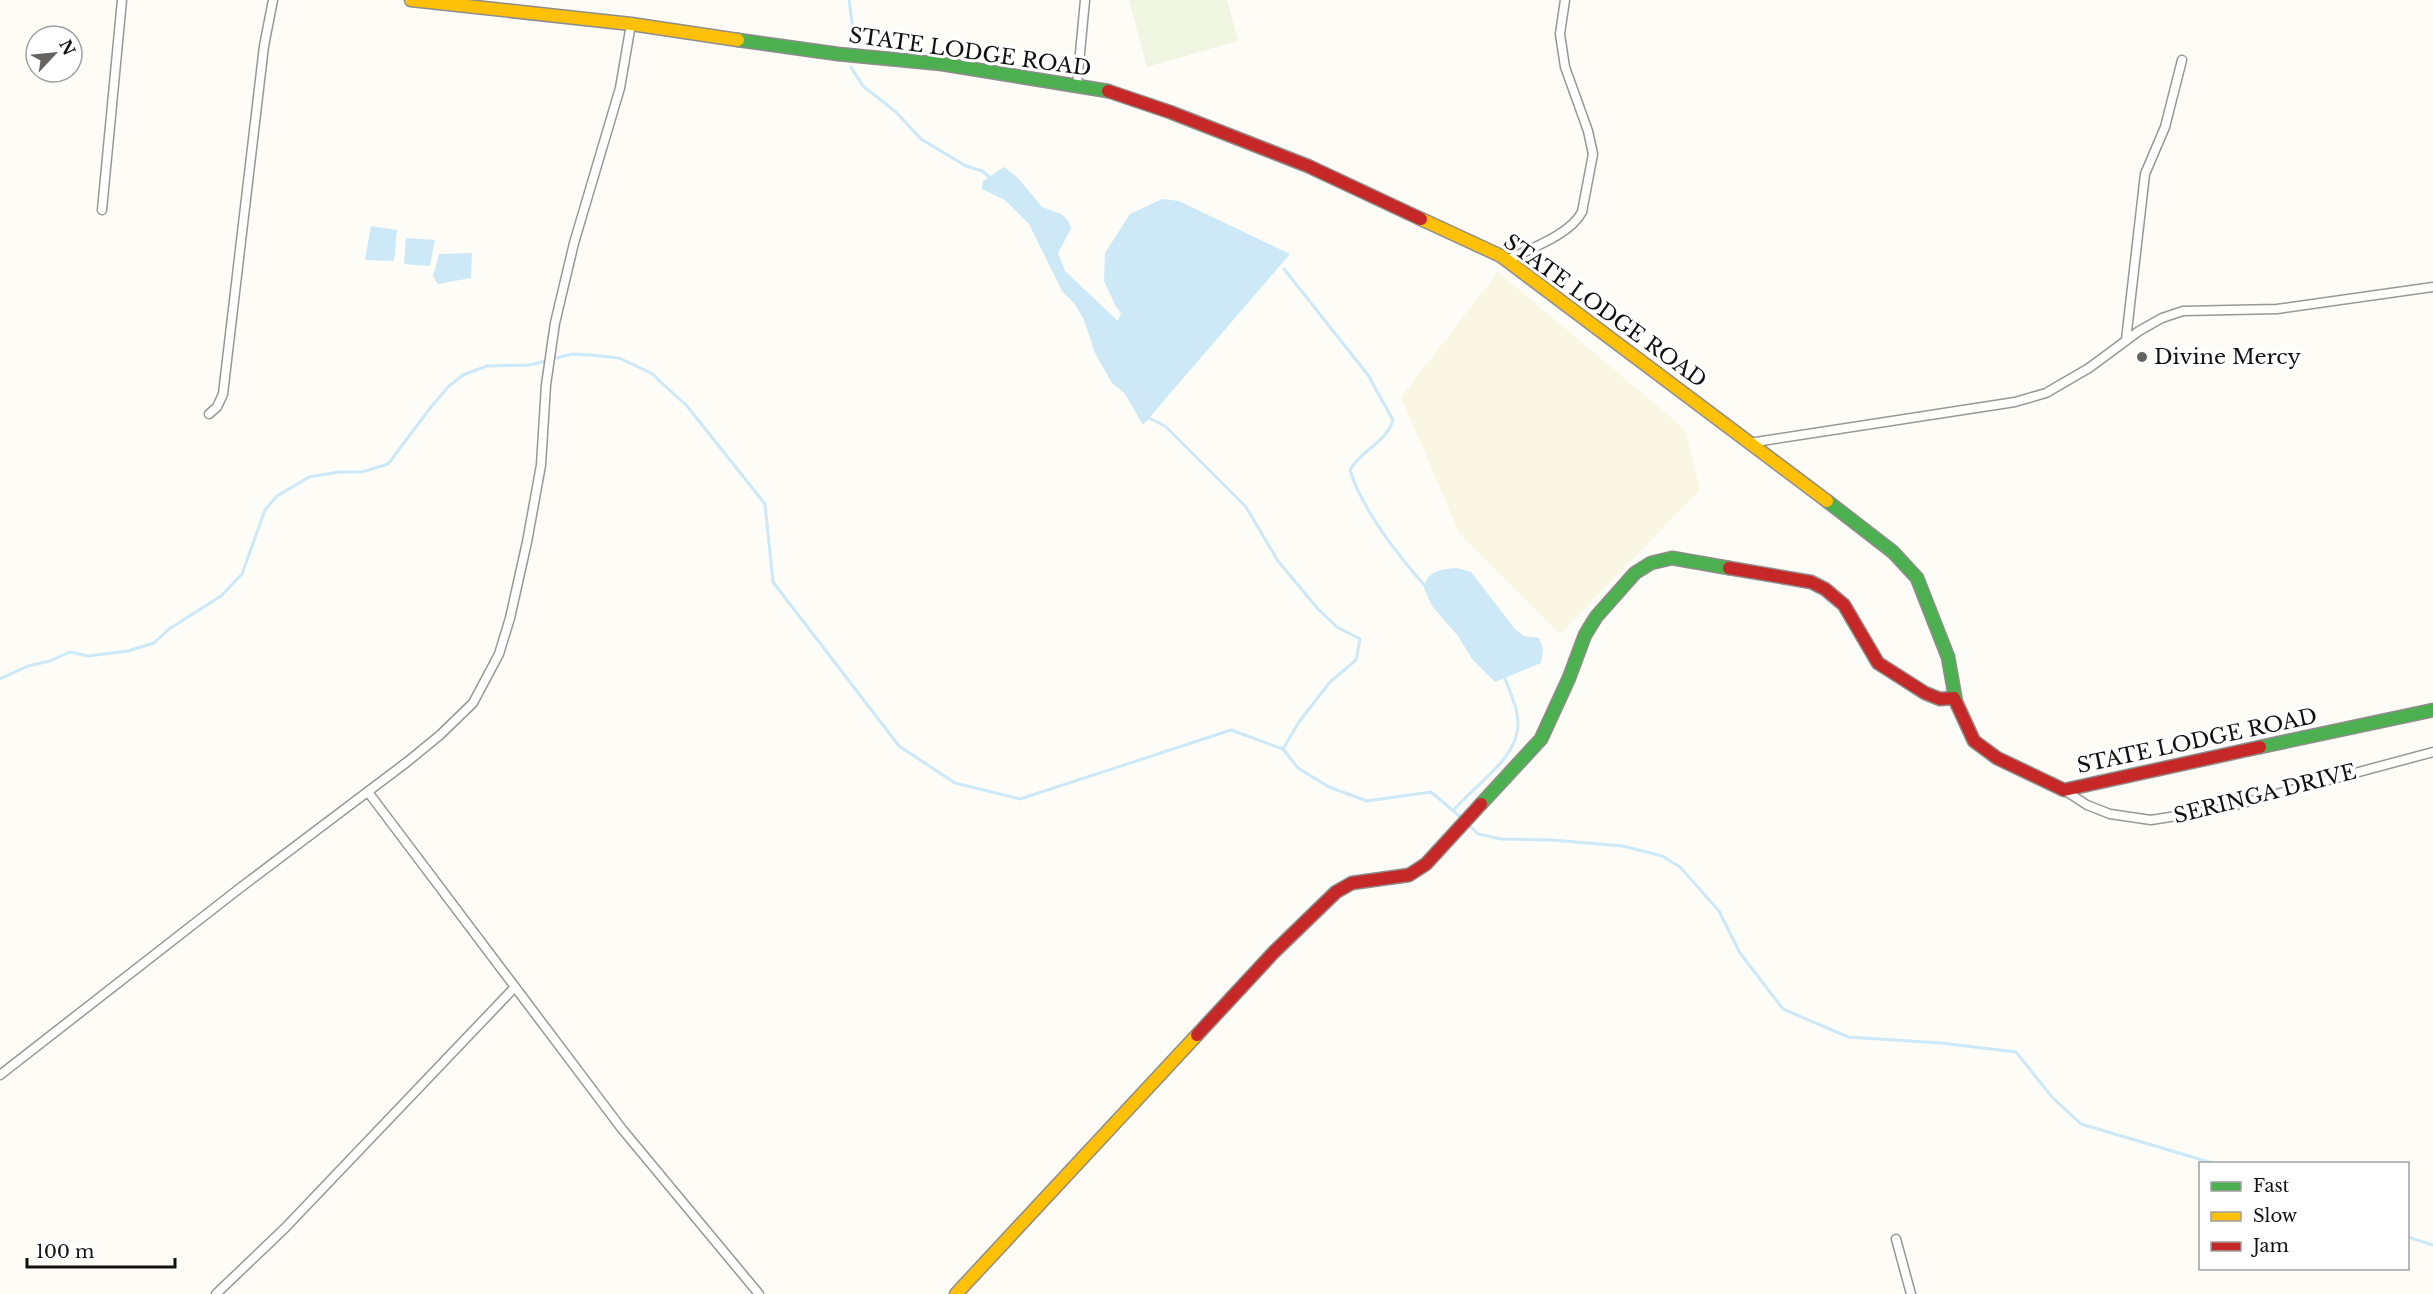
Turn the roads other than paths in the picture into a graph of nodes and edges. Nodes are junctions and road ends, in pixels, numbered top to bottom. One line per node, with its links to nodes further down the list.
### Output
1 (122, 0): 9 (street)
2 (273, 0): 13 (street)
3 (411, 0): 6 (street, STATE LODGE ROAD)
4 (1085, 0): 8 (street)
5 (1565, 0): 10 (street)
6 (632, 24): 8 (street, STATE LODGE ROAD); 19 (street)
7 (2182, 60): 12 (street)
8 (1077, 85): 10 (street, STATE LODGE ROAD)
9 (102, 210)
10 (1507, 260): 14 (street, STATE LODGE ROAD)
11 (2433, 286): 12 (street)
12 (2126, 340): 14 (street)
13 (208, 414)
14 (1749, 443): 15 (street, STATE LODGE ROAD)
15 (1954, 698): 18 (street, STATE LODGE ROAD); 25 (street)
16 (2433, 710): 18 (street, STATE LODGE ROAD)
17 (2433, 752): 18 (street, SERINGA DRIVE)
18 (2064, 790)
19 (368, 792): 20 (street); 21 (street)
20 (515, 987): 23 (street); 24 (street)
21 (0, 1075)
22 (1896, 1239): 26 (street)
23 (216, 1294)
24 (759, 1294)
25 (956, 1294)
26 (1911, 1294)

